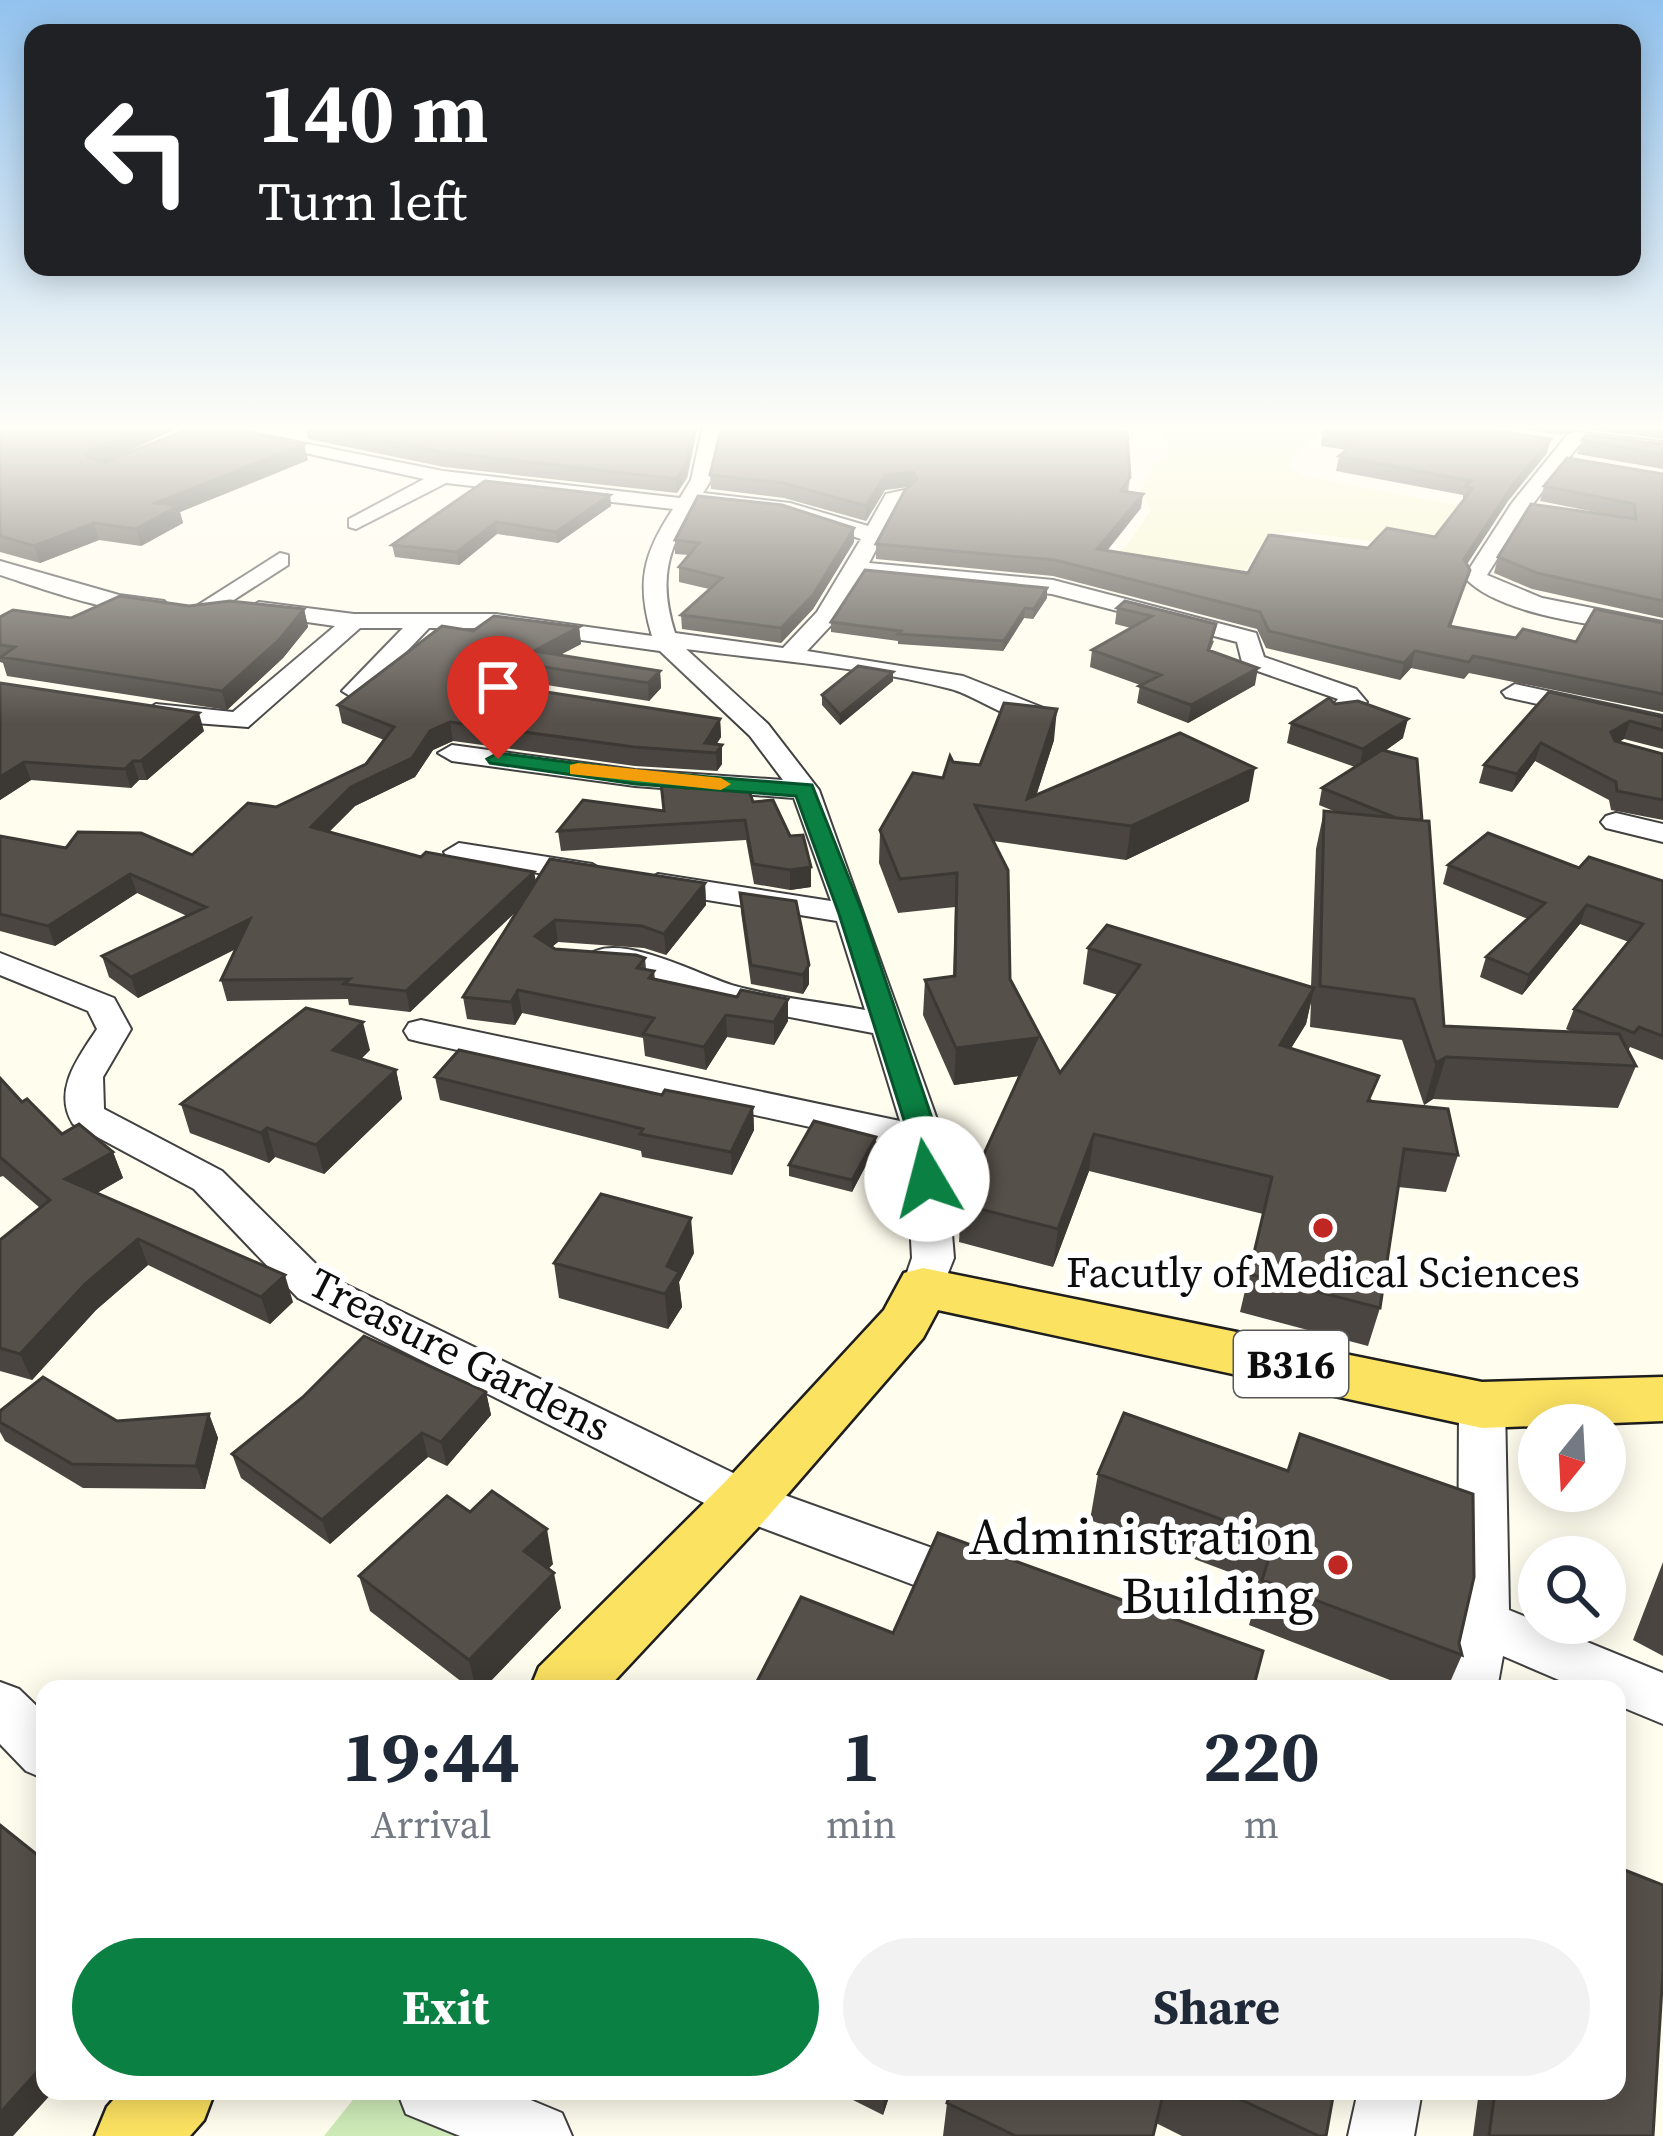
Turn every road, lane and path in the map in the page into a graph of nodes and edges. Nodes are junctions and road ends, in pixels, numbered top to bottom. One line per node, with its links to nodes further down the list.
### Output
1 (672, 525): 13 (street)
2 (847, 525): 5 (street)
3 (879, 525): 5 (street)
4 (1517, 525): 12 (street)
5 (873, 536): 8 (street)
6 (280, 560): 9 (street)
7 (0, 568): 9 (street)
8 (857, 568): 14 (street); 18 (street)
9 (207, 607): 10 (street)
10 (354, 621): 11 (street); 17 (street)
11 (421, 622): 13 (street); 15 (street)
12 (1663, 629)
13 (665, 642): 14 (street); 22 (street)
14 (790, 655): 19 (street)
15 (355, 691)
16 (1515, 692): 21 (street)
17 (138, 709)
18 (1340, 713)
19 (1037, 715)
20 (714, 723): 22 (street)
21 (1663, 724)
22 (759, 730): 24 (street)
23 (452, 753): 24 (street)
24 (805, 790): 28 (street)
25 (1616, 822): 26 (street)
26 (1663, 833)
27 (459, 852): 28 (street)
28 (851, 914): 31 (street)
29 (558, 956): 31 (street)
30 (0, 963): 37 (street, Treasure Gardens)
31 (888, 1025): 33 (street)
32 (421, 1031): 33 (street)
33 (925, 1139): 34 (street)
34 (923, 1287): 36 (main road, B316); 37 (main road)
35 (1663, 1399): 36 (main road, B316)
36 (1482, 1405): 39 (street)
37 (745, 1501): 38 (street); 40 (main road)
38 (1012, 1600)
39 (1484, 1623): 41 (street); 42 (street)
40 (572, 1680)
41 (1472, 1680)
42 (1618, 1680)
43 (1626, 1683): 44 (street)
44 (1663, 1699)
45 (0, 1707): 46 (street)
46 (36, 1743)
47 (167, 2100): 50 (main road)
48 (452, 2100): 51 (street)
49 (1388, 2100): 52 (street)
50 (136, 2136)
51 (539, 2136)
52 (1381, 2136)

